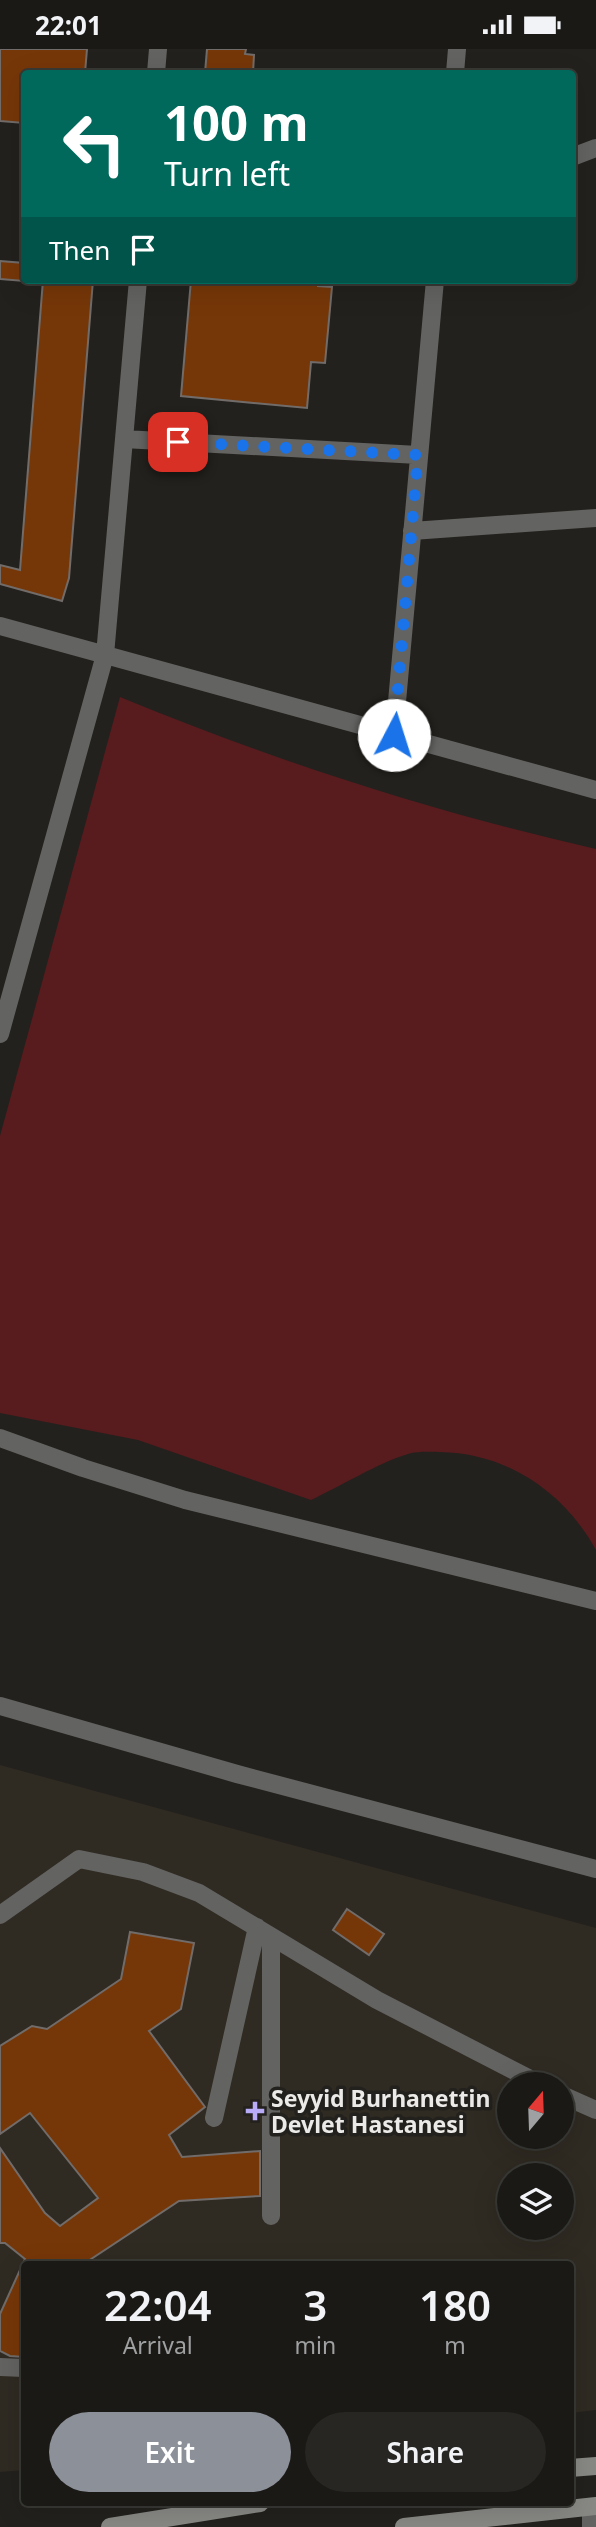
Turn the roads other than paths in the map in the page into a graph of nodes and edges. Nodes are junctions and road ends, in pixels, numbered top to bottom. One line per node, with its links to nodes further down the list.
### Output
1 (158, 49): 3 (street)
2 (457, 49): 4 (street)
3 (156, 70)
4 (455, 70)
5 (596, 148): 6 (street)
6 (576, 156)
7 (138, 284): 9 (street)
8 (435, 284): 10 (street)
9 (124, 439): 10 (street); 14 (street)
10 (418, 455): 12 (street)
11 (596, 519): 12 (street)
12 (412, 531): 15 (street)
13 (0, 626): 14 (street)
14 (105, 655): 15 (street); 17 (street)
15 (394, 735): 16 (street)
16 (596, 790)
17 (0, 1034)
18 (0, 1438): 19 (street)
19 (596, 1601)
20 (0, 1706): 21 (street)
21 (596, 1869)
22 (0, 1915): 23 (street)
23 (264, 1932): 24 (street); 27 (street); 28 (street)
24 (517, 2072)
25 (574, 2100): 26 (street)
26 (596, 2110)
27 (214, 2119)
28 (271, 2217)
29 (0, 2367): 30 (street)
30 (21, 2368)
31 (596, 2466): 32 (street)
32 (574, 2468)
33 (241, 2506): 35 (street)
34 (594, 2506): 36 (street); 37 (street)
35 (110, 2527)
36 (404, 2527)
37 (591, 2527)

